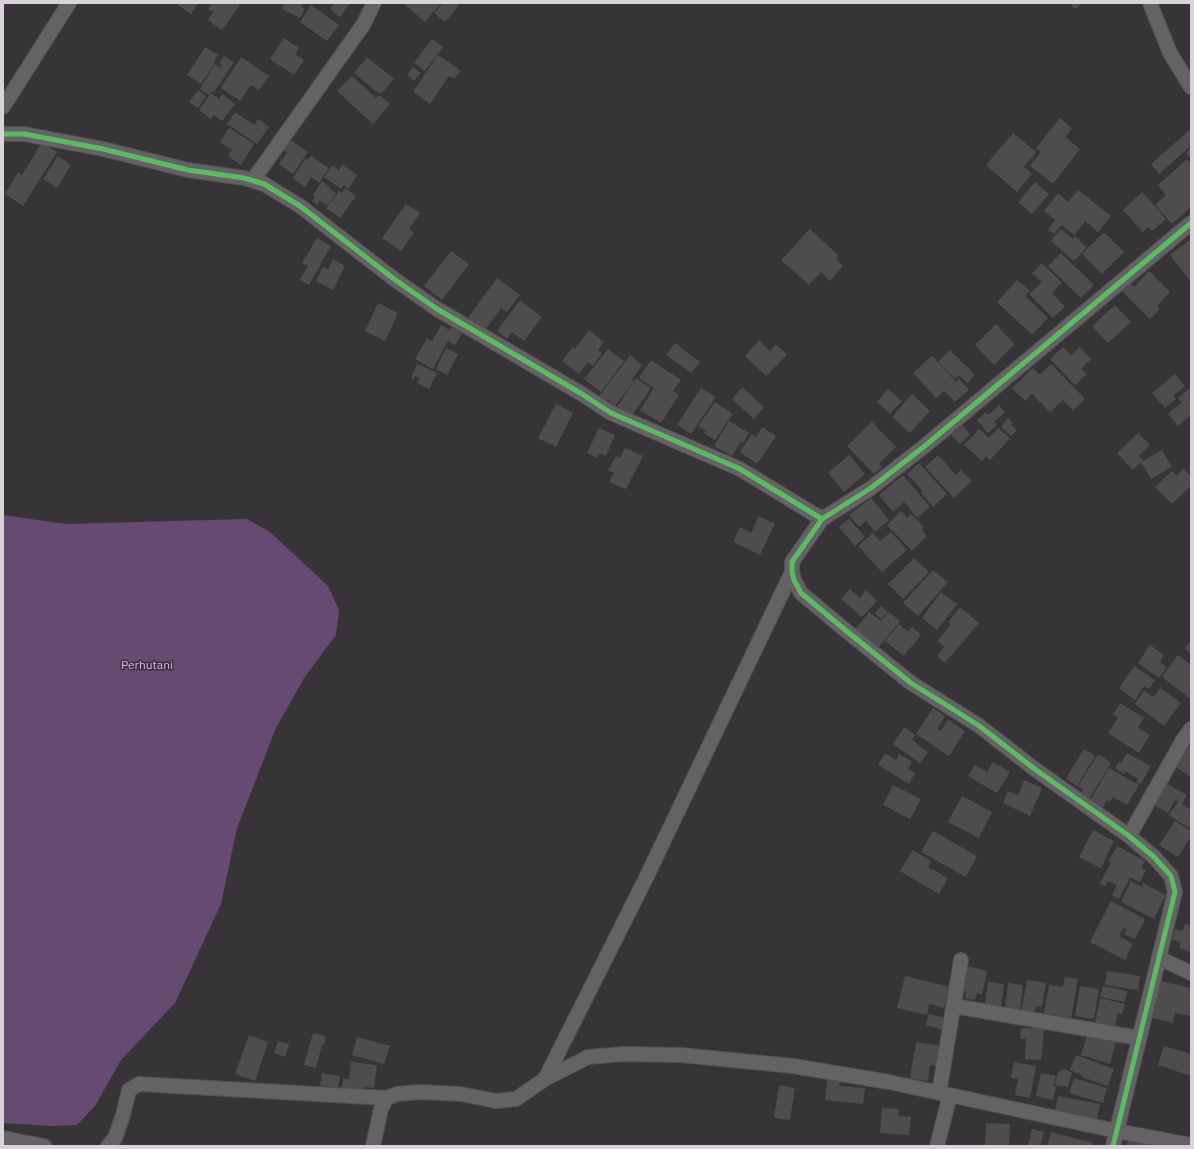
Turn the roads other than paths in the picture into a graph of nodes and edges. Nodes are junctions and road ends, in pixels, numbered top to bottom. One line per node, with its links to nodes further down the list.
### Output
1 (69, 3): 5 (street)
2 (374, 3): 7 (street)
3 (1150, 3): 4 (street)
4 (1191, 87)
5 (3, 107)
6 (3, 134): 7 (street)
7 (253, 180): 9 (street)
8 (1191, 223): 9 (street)
9 (822, 519): 10 (street)
10 (792, 572): 12 (street); 18 (street)
11 (1191, 729): 12 (street)
12 (1129, 836): 13 (street)
13 (1159, 958): 15 (street); 17 (street)
14 (961, 960): 16 (street)
15 (1191, 973)
16 (954, 1006): 17 (street); 19 (street)
17 (1139, 1038): 21 (street)
18 (545, 1080): 19 (street); 20 (street)
19 (945, 1094): 21 (street); 27 (street)
20 (387, 1098): 25 (street); 26 (street)
21 (1117, 1131): 23 (street); 28 (street)
22 (3, 1138): 24 (street)
23 (1191, 1145)
24 (44, 1146)
25 (108, 1146)
26 (373, 1146)
27 (937, 1146)
28 (1113, 1146)

